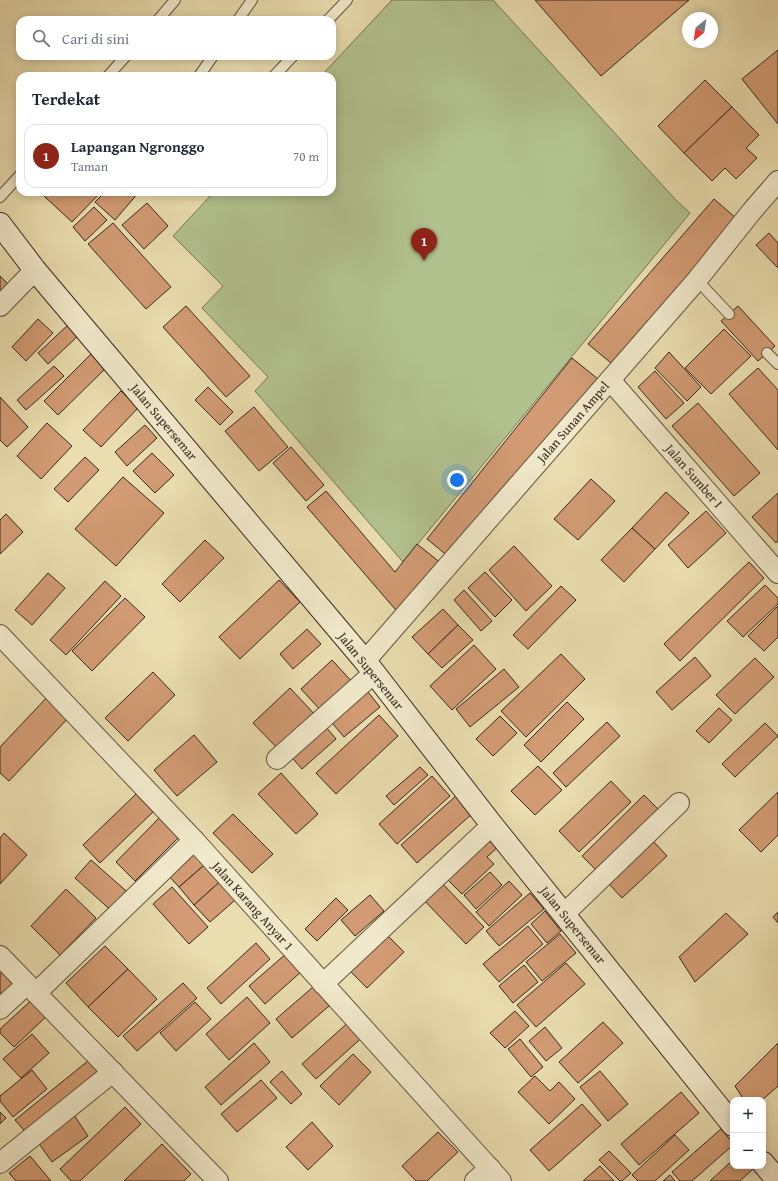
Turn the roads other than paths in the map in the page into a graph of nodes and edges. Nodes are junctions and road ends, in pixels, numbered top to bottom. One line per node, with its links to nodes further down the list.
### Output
1 (175, 0): 4 (lane)
2 (252, 0): 5 (lane)
3 (347, 0): 6 (lane)
4 (161, 16)
5 (241, 16)
6 (332, 16)
7 (122, 60): 10 (lane)
8 (210, 60): 11 (lane)
9 (289, 60): 12 (lane)
10 (112, 72)
11 (202, 72)
12 (278, 72)
13 (16, 179): 15 (lane)
14 (778, 181): 18 (street, Jalan Sunan Ampel)
15 (0, 197)
16 (0, 224): 17 (main road, Jalan Supersemar)
17 (35, 270): 19 (street); 26 (main road, Jalan Supersemar)
18 (697, 280): 20 (lane); 23 (street, Jalan Sunan Ampel)
19 (0, 306)
20 (730, 314)
21 (767, 353): 22 (lane)
22 (778, 364)
23 (610, 380): 24 (street, Jalan Sumber I); 26 (street, Jalan Sunan Ampel)
24 (778, 572)
25 (0, 635): 30 (street, Jalan Karang Anyar 1)
26 (370, 667): 27 (street, Jalan Sunan Ampel); 29 (main road, Jalan Supersemar)
27 (277, 759)
28 (679, 803): 31 (street)
29 (492, 825): 31 (main road, Jalan Supersemar); 33 (street)
30 (194, 840): 33 (street, Jalan Karang Anyar 1); 34 (street)
31 (564, 914): 37 (main road, Jalan Supersemar)
32 (0, 956): 34 (street)
33 (323, 984): 40 (street, Jalan Karang Anyar 1)
34 (32, 988): 35 (street); 36 (street)
35 (0, 1009)
36 (113, 1072): 38 (street); 41 (street)
37 (730, 1121)
38 (0, 1163)
39 (766, 1167): 42 (main road)
40 (489, 1177)
41 (209, 1178)
42 (778, 1181)

